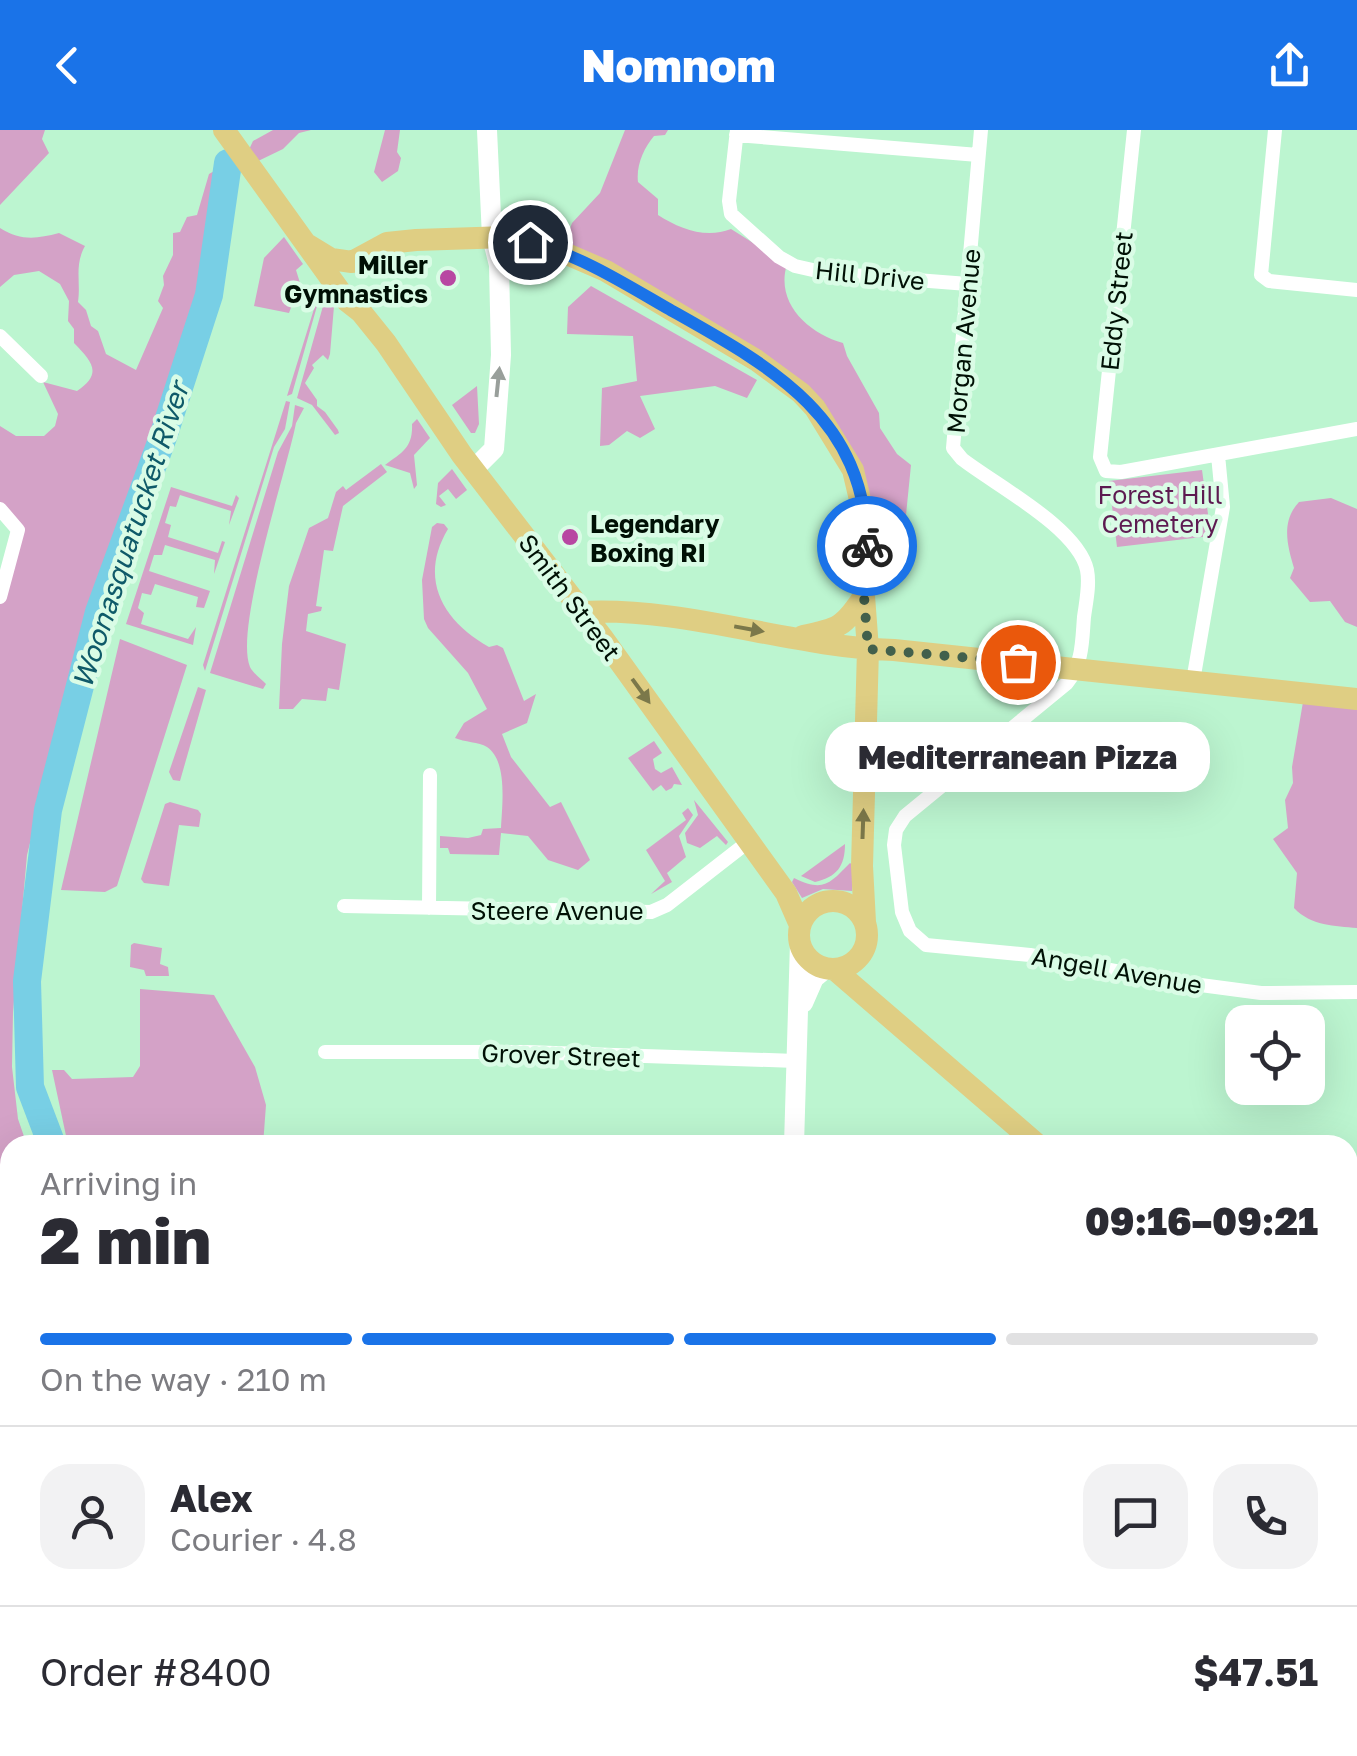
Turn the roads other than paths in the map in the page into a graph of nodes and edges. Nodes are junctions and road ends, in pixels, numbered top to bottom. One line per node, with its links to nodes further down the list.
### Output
1 (224, 130): 9 (main road, Smith Street)
2 (487, 130): 8 (main road)
3 (980, 130): 7 (street, Morgan Avenue)
4 (1134, 130): 18 (street, Eddy Street)
5 (1275, 130): 13 (street)
6 (737, 132): 7 (street); 12 (street, Hill Drive)
7 (978, 155): 12 (street, Morgan Avenue)
8 (492, 237): 10 (main road); 19 (main road, one-way to 8); 21 (main road)
9 (308, 245): 10 (main road); 11 (main road, Smith Street)
10 (360, 258): 11 (main road); 14 (main road)
11 (329, 276): 14 (main road, Smith Street)
12 (968, 284): 26 (street, Morgan Avenue)
13 (1357, 290)
14 (362, 312): 19 (main road, Smith Street)
15 (0, 336): 16 (street)
16 (41, 376)
17 (1357, 429): 18 (street)
18 (1218, 455): 27 (street)
19 (473, 470): 23 (main road, Smith Street)
20 (0, 509): 22 (street)
21 (864, 596): 24 (main road); 25 (main road)
22 (0, 597)
23 (583, 612): 24 (main road, one-way to 24); 30 (main road, Smith Street, one-way to 30)
24 (794, 637): 25 (main road)
25 (868, 649): 26 (main road); 33 (main road, one-way to 25)
26 (1079, 668): 27 (main road); 37 (street, Angell Avenue)
27 (1194, 681): 28 (main road)
28 (1357, 699)
29 (430, 775): 32 (street)
30 (748, 842): 32 (street, Steere Avenue); 34 (main road, Smith Street)
31 (344, 906): 32 (street, Steere Avenue)
32 (430, 908)
33 (864, 922): 34 (main road); 35 (main road)
34 (800, 934): 36 (main road); 38 (main road)
35 (865, 946): 36 (main road); 39 (main road)
36 (830, 968): 38 (main road); 39 (main road)
37 (1357, 992)
38 (799, 1015): 41 (main road)
39 (902, 1026): 43 (main road)
40 (325, 1052): 41 (street, Grover Street)
41 (796, 1061): 42 (main road)
42 (794, 1135)
43 (1027, 1135)

